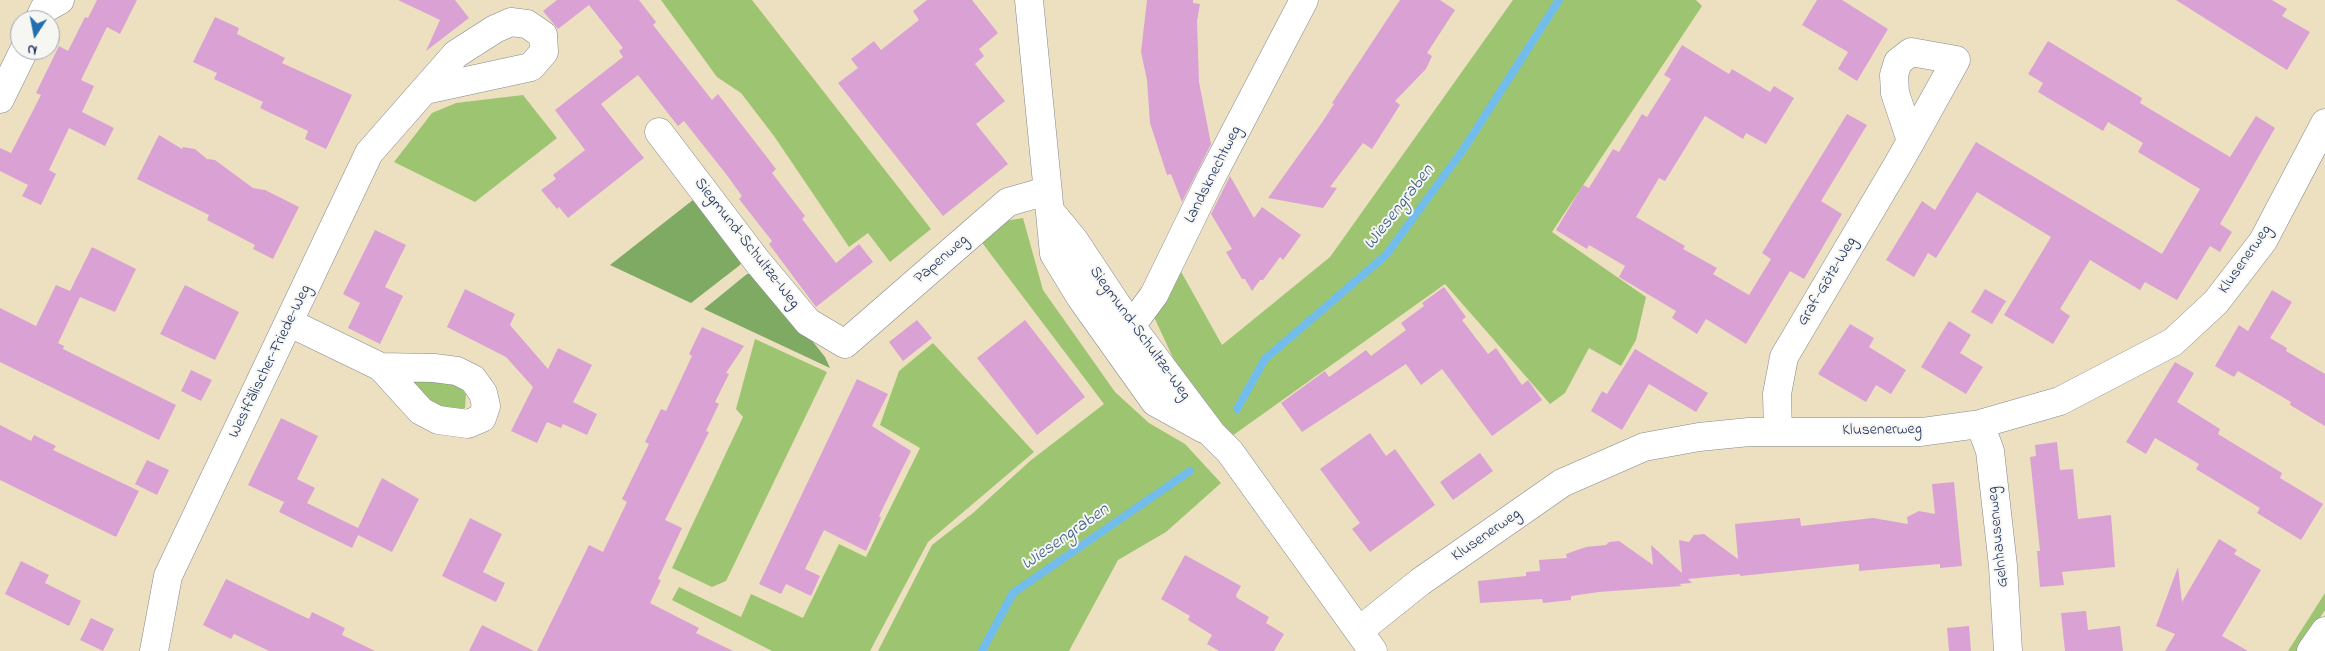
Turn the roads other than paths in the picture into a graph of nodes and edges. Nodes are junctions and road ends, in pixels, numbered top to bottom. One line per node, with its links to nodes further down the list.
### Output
1 (1029, 0): 9 (street, Siegmund-Schultze-Weg)
2 (1304, 0): 11 (street, Landsknechtweg)
3 (19, 60): 5 (street)
4 (425, 90): 10 (street, Westfälischer-Friede-Weg)
5 (0, 99)
6 (2325, 123): 14 (street, Klusenerweg)
7 (658, 132): 12 (street, Siegmund-Schultze-Weg)
8 (1911, 141): 15 (street, Graf-Götz-Weg)
9 (1049, 201): 11 (street, Siegmund-Schultze-Weg); 12 (street, Papenweg)
10 (290, 323): 13 (street); 18 (street, Westfälischer-Friede-Weg)
11 (1122, 334): 17 (street, Siegmund-Schultze-Weg)
12 (845, 344)
13 (381, 367)
14 (1980, 424): 15 (street, Klusenerweg); 19 (street, Gelnhausenweg)
15 (1778, 432): 17 (street, Klusenerweg)
16 (2325, 631): 20 (street)
17 (1367, 640)
18 (154, 651)
19 (2008, 651)
20 (2312, 651)

